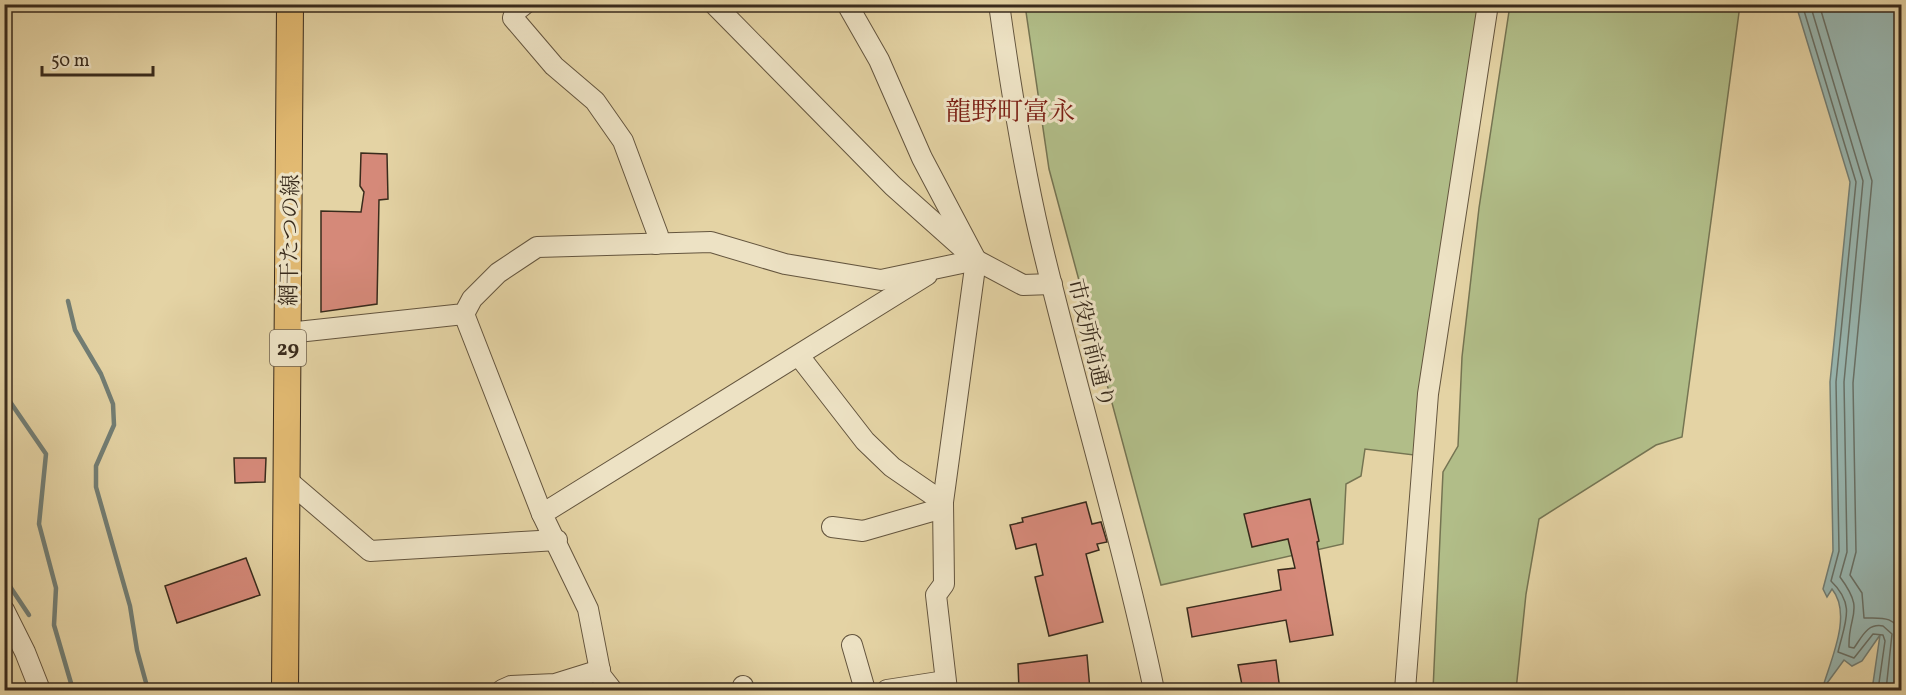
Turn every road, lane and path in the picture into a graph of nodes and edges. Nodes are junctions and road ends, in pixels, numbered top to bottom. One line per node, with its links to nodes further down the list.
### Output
1 (290, 4): 12 (main road, 網干たつの線 / 29)
2 (525, 4): 7 (street)
3 (714, 4): 8 (street)
4 (847, 4): 8 (street)
5 (999, 4): 10 (street, 市役所前通り)
6 (1488, 4): 30 (street)
7 (656, 244): 9 (street); 11 (street)
8 (976, 260): 9 (street); 10 (street); 15 (street)
9 (934, 270): 13 (street)
10 (1052, 284): 29 (street, 市役所前通り)
11 (464, 314): 12 (street); 16 (street)
12 (288, 333): 14 (main road, 網干たつの線 / 29)
13 (799, 356): 15 (street); 16 (street)
14 (286, 479): 18 (street); 24 (main road, 網干たつの線 / 29)
15 (943, 505): 17 (street); 22 (street)
16 (542, 514): 18 (street)
17 (832, 527)
18 (557, 540): 21 (street)
19 (4, 610): 23 (street)
20 (852, 645): 27 (street)
21 (600, 670): 25 (street); 26 (street)
22 (946, 686): 28 (street)
23 (40, 690)
24 (285, 690)
25 (502, 690)
26 (612, 690)
27 (865, 690)
28 (887, 690)
29 (1154, 690)
30 (1405, 690)

